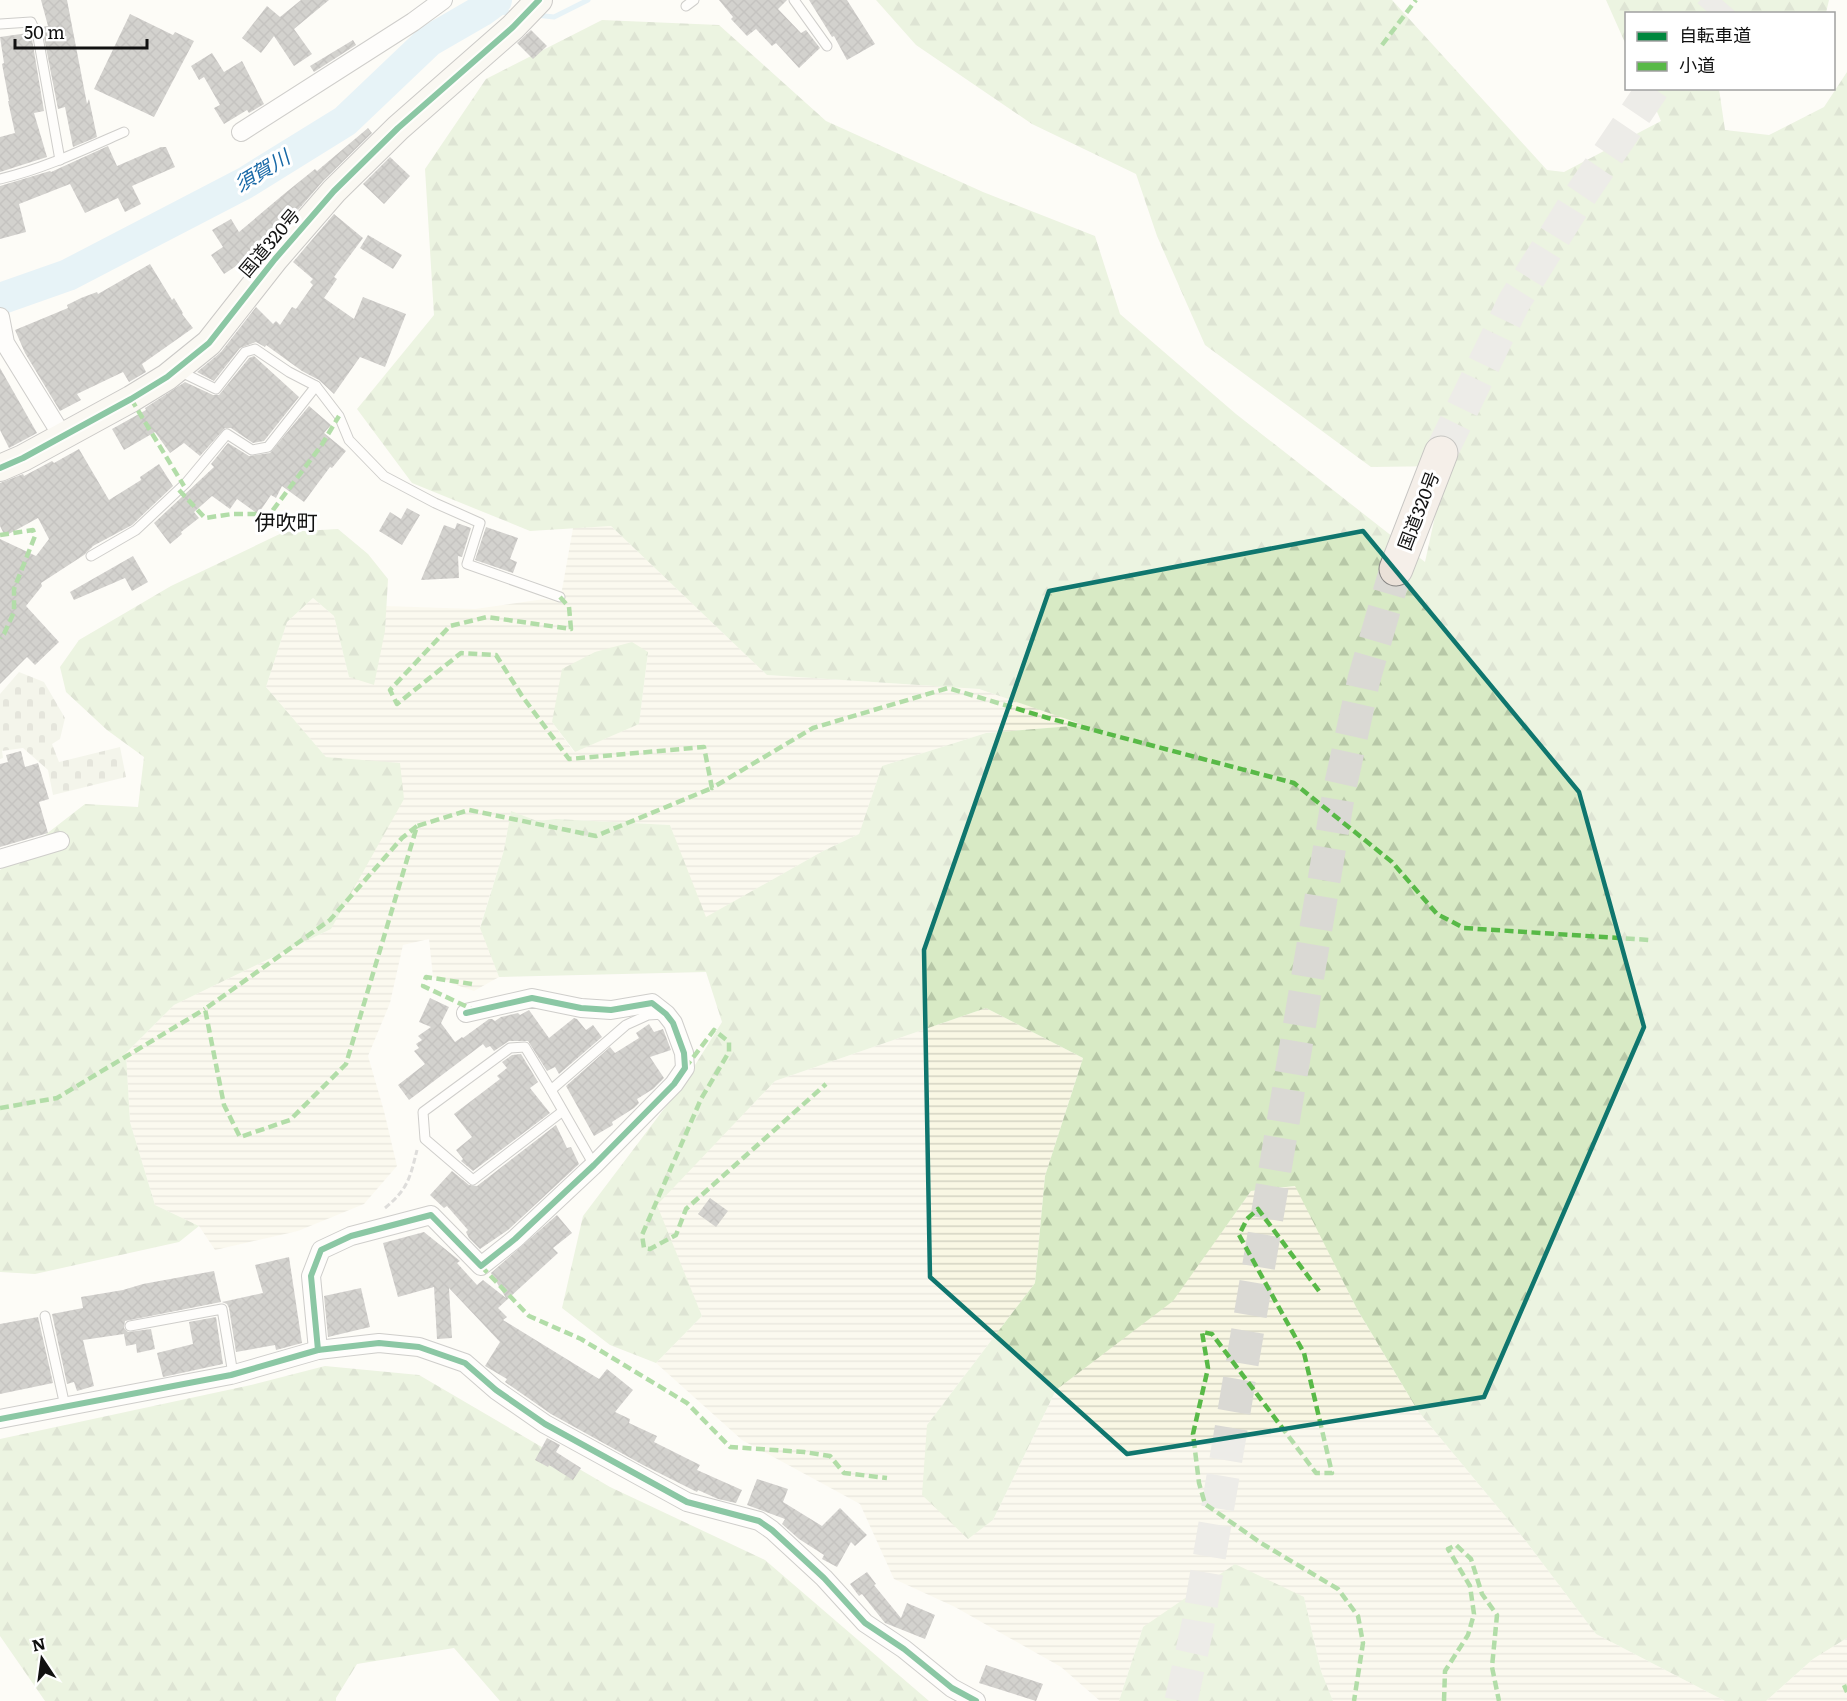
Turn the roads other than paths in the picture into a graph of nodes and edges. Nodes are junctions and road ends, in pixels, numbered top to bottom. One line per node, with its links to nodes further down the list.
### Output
1 (443, 0): 7 (street)
2 (794, 0): 5 (lane)
3 (535, 4): 11 (street, 国道320号)
4 (0, 24): 8 (lane)
5 (827, 46)
6 (124, 132): 8 (lane)
7 (241, 132)
8 (60, 160): 9 (lane)
9 (0, 178)
10 (1, 326): 13 (street)
11 (177, 369): 12 (lane); 13 (street, 国道320号)
12 (316, 386): 16 (lane); 18 (lane)
13 (63, 436): 15 (street, 国道320号)
14 (1441, 453): 17 (highway, 国道320号)
15 (0, 468)
16 (91, 556)
17 (1396, 568)
18 (560, 597)
19 (60, 841): 20 (street)
20 (0, 859)
21 (466, 1013): 22 (street)
22 (666, 1014): 23 (lane); 25 (street)
23 (551, 1089): 24 (lane); 24 (lane)
24 (562, 1111): 25 (lane)
25 (594, 1165): 28 (street)
26 (45, 1316): 30 (lane)
27 (130, 1326): 29 (lane)
28 (318, 1350): 29 (street); 32 (street)
29 (233, 1374): 30 (street)
30 (65, 1406): 31 (street)
31 (0, 1419)
32 (976, 1701)

